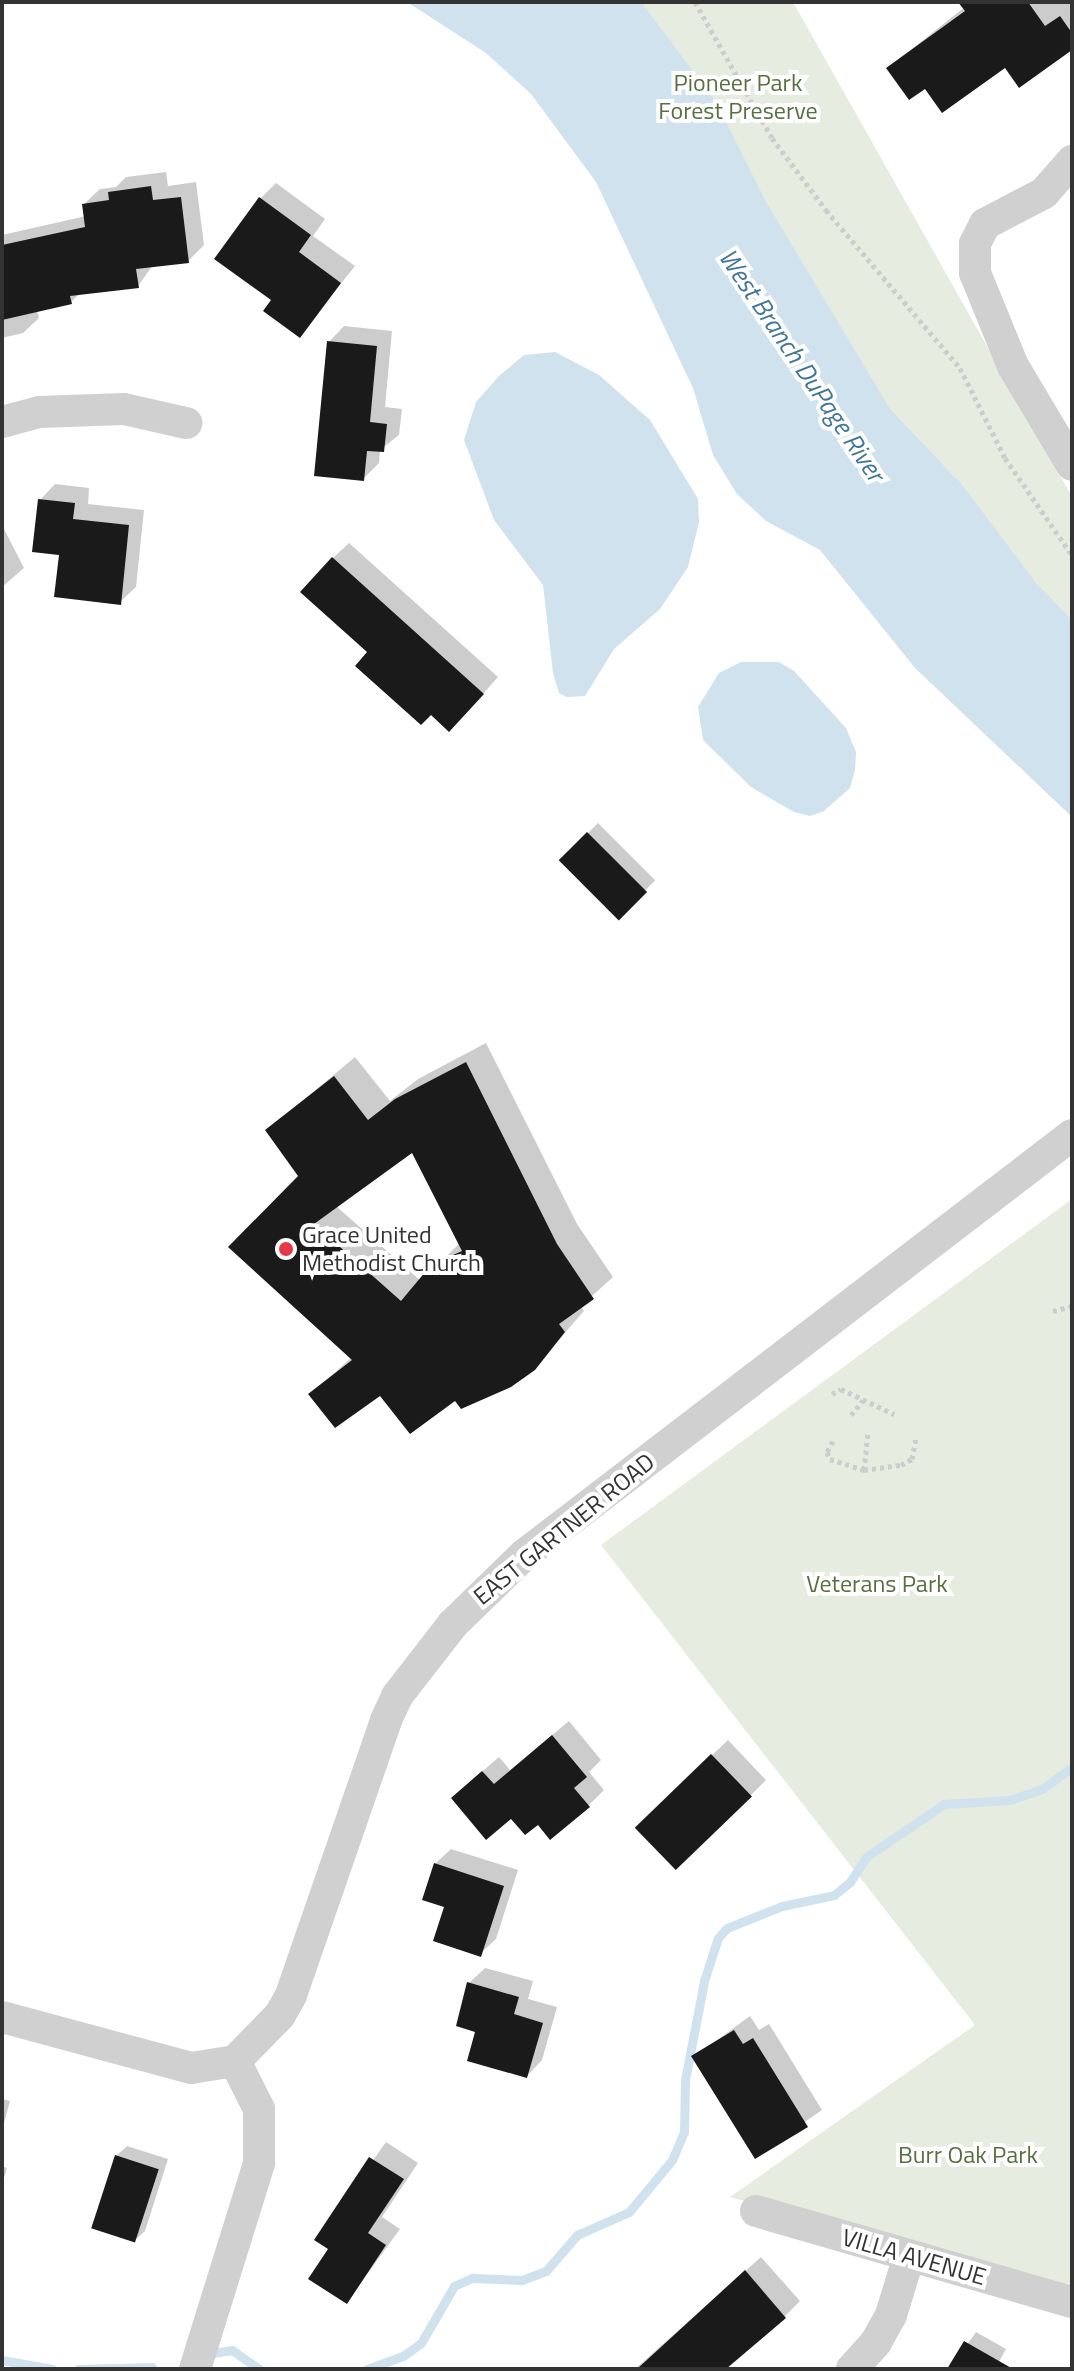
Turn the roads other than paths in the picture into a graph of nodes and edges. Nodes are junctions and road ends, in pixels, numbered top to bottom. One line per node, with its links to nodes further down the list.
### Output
1 (1072, 161): 4 (street)
2 (2, 422): 3 (street)
3 (186, 423)
4 (1072, 465)
5 (1072, 1135): 7 (street, EAST GARTNER ROAD)
6 (2, 2017): 7 (street)
7 (235, 2061): 11 (street)
8 (756, 2211): 9 (street, VILLA AVENUE)
9 (909, 2256): 10 (street, VILLA AVENUE); 12 (street)
10 (1072, 2302)
11 (195, 2369)
12 (852, 2369)

